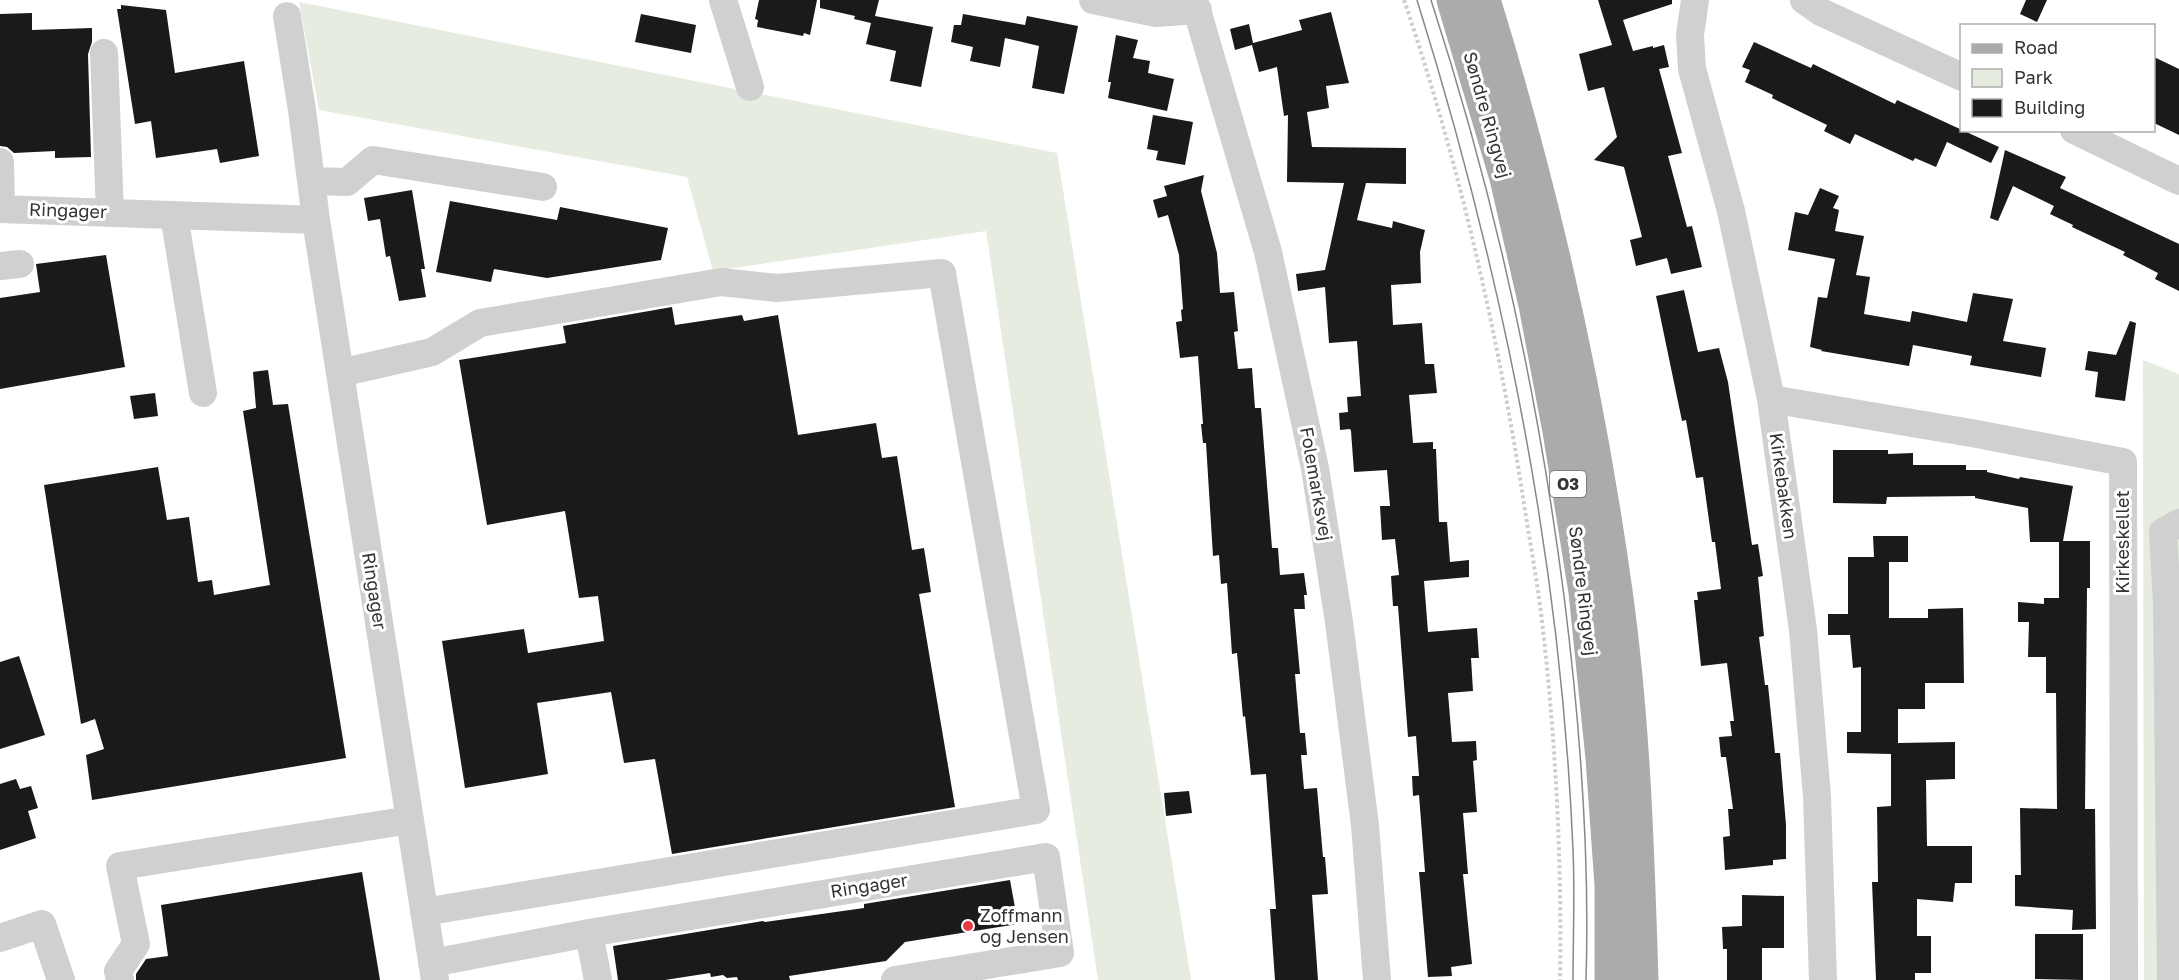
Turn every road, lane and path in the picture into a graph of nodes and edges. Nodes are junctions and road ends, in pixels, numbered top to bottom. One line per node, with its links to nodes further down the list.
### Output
1 (723, 0): 12 (street)
2 (1093, 0): 8 (street)
3 (1404, 0): 36 (path)
4 (1453, 0): 37 (main road, Søndre Ringvej / O3)
5 (1484, 0): 38 (main road, Søndre Ringvej / O3)
6 (1695, 0): 24 (street, Kirkebakken)
7 (1804, 0): 11 (street)
8 (1196, 5): 35 (street, Folemarksvej)
9 (287, 16): 16 (street, Ringager)
10 (104, 52): 19 (street)
11 (1960, 76)
12 (750, 87)
13 (2078, 132): 15 (street)
14 (0, 162): 18 (street)
15 (2179, 180)
16 (312, 181): 17 (street); 21 (street, Ringager)
17 (543, 187)
18 (1, 209): 19 (street, Ringager)
19 (110, 213): 20 (street, Ringager)
20 (174, 215): 21 (street, Ringager); 23 (street)
21 (316, 220): 22 (street, Ringager)
22 (340, 373): 26 (street, Ringager); 27 (street)
23 (203, 393)
24 (1771, 399): 39 (street, Kirkebakken); 40 (street, Kirkeskellet)
25 (2179, 523): 41 (street)
26 (410, 820): 27 (street, Ringager); 32 (street)
27 (424, 912): 30 (street, Ringager)
28 (589, 933): 30 (street, Ringager); 33 (street); 34 (street, Ringager)
29 (0, 938): 31 (street)
30 (433, 971)
31 (61, 980)
32 (120, 980)
33 (598, 980)
34 (895, 980)
35 (1377, 980)
36 (1560, 980)
37 (1611, 980)
38 (1642, 980)
39 (1823, 980)
40 (2124, 980)
41 (2171, 980)

